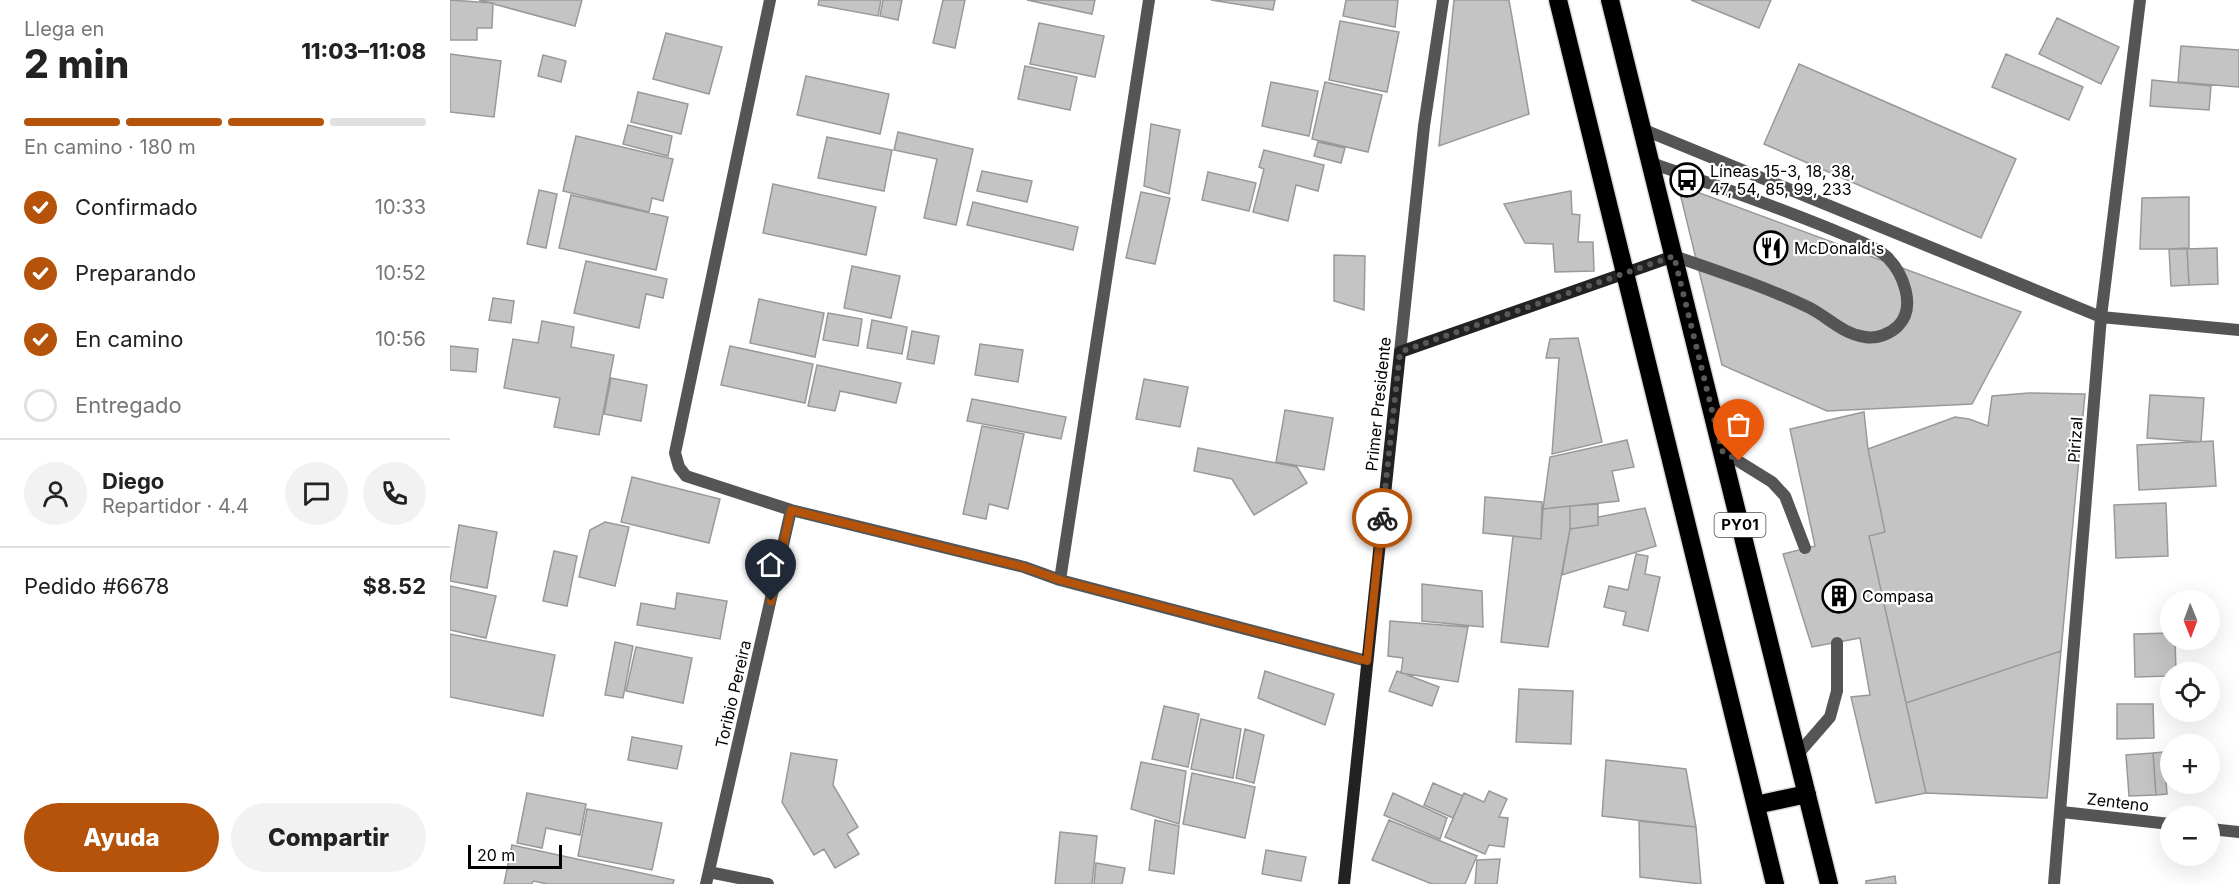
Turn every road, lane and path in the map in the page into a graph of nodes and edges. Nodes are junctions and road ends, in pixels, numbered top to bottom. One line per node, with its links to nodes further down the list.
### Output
1 (770, 0): 15 (street)
2 (1149, 0): 17 (street)
3 (1443, 0): 13 (street, Primer Presidente)
4 (1558, 0): 10 (highway, PY01)
5 (1610, 0): 7 (highway, PY01)
6 (2140, 0): 11 (street, Pirizal)
7 (1642, 129): 8 (highway, PY01); 11 (street)
8 (1651, 163): 9 (highway, PY01); 9 (street)
9 (1674, 256): 10 (street); 14 (highway, PY01)
10 (1624, 272): 13 (street); 22 (highway, PY01)
11 (2101, 317): 12 (street); 23 (street, Pirizal)
12 (2239, 330)
13 (1400, 352): 19 (street, Primer Presidente)
14 (1722, 451): 16 (street); 20 (highway, PY01)
15 (791, 510): 17 (street); 27 (street, Toribio Pereira)
16 (1805, 548)
17 (1060, 580): 19 (street)
18 (1837, 642): 20 (street)
19 (1367, 661): 29 (street, Primer Presidente)
20 (1797, 755): 21 (highway, PY01)
21 (1807, 794): 22 (highway); 31 (highway, PY01)
22 (1756, 805): 30 (highway, PY01)
23 (2062, 812): 24 (street, Zenteno); 32 (street, Pirizal)
24 (2160, 823)
25 (2220, 830): 26 (street)
26 (2239, 832)
27 (707, 878): 28 (street)
28 (768, 884)
29 (1344, 884)
30 (1775, 884)
31 (1829, 884)
32 (2054, 884)

